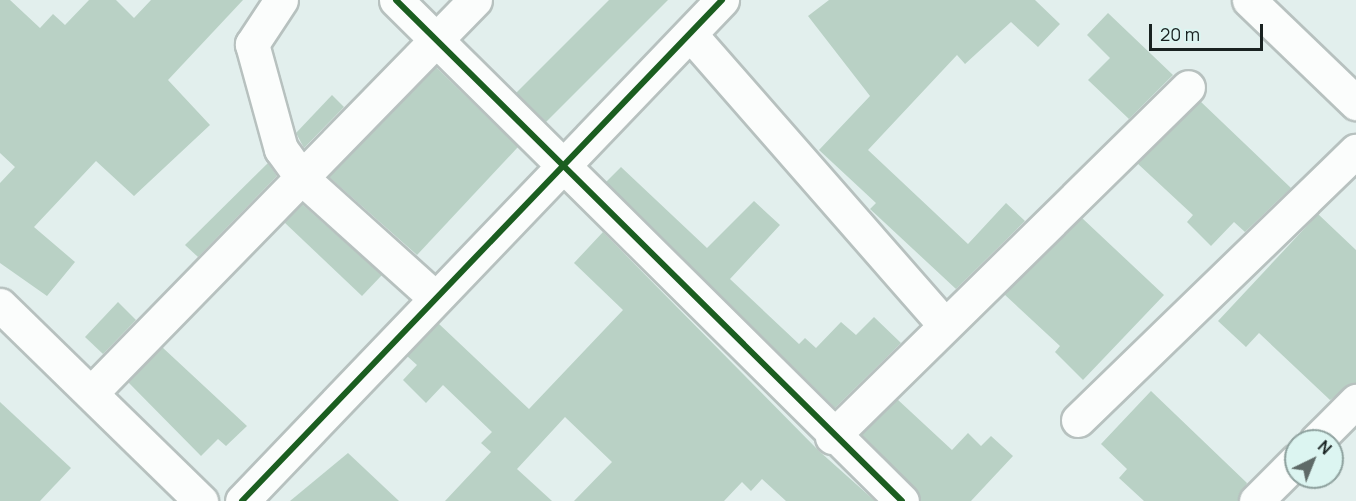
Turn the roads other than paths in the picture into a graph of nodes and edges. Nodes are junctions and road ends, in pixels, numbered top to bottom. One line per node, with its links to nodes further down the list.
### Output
1 (281, 0): 12 (street)
2 (396, 0): 7 (street)
3 (475, 0): 7 (street)
4 (722, 0): 6 (street)
5 (1249, 0): 9 (street)
6 (690, 34): 11 (street); 15 (street)
7 (437, 42): 11 (street); 12 (street)
8 (1188, 87): 15 (street)
9 (1356, 103)
10 (1356, 151): 18 (street)
11 (564, 167): 13 (street); 20 (street)
12 (303, 179): 13 (street); 16 (street)
13 (434, 297): 23 (street)
14 (0, 305): 16 (street)
15 (945, 325): 20 (street)
16 (92, 393): 22 (street)
17 (1356, 401): 19 (street)
18 (1078, 420)
19 (1328, 429)
20 (832, 437): 24 (street)
21 (1284, 473): 25 (street)
22 (191, 498)
23 (242, 501)
24 (902, 501)
25 (1256, 501)

